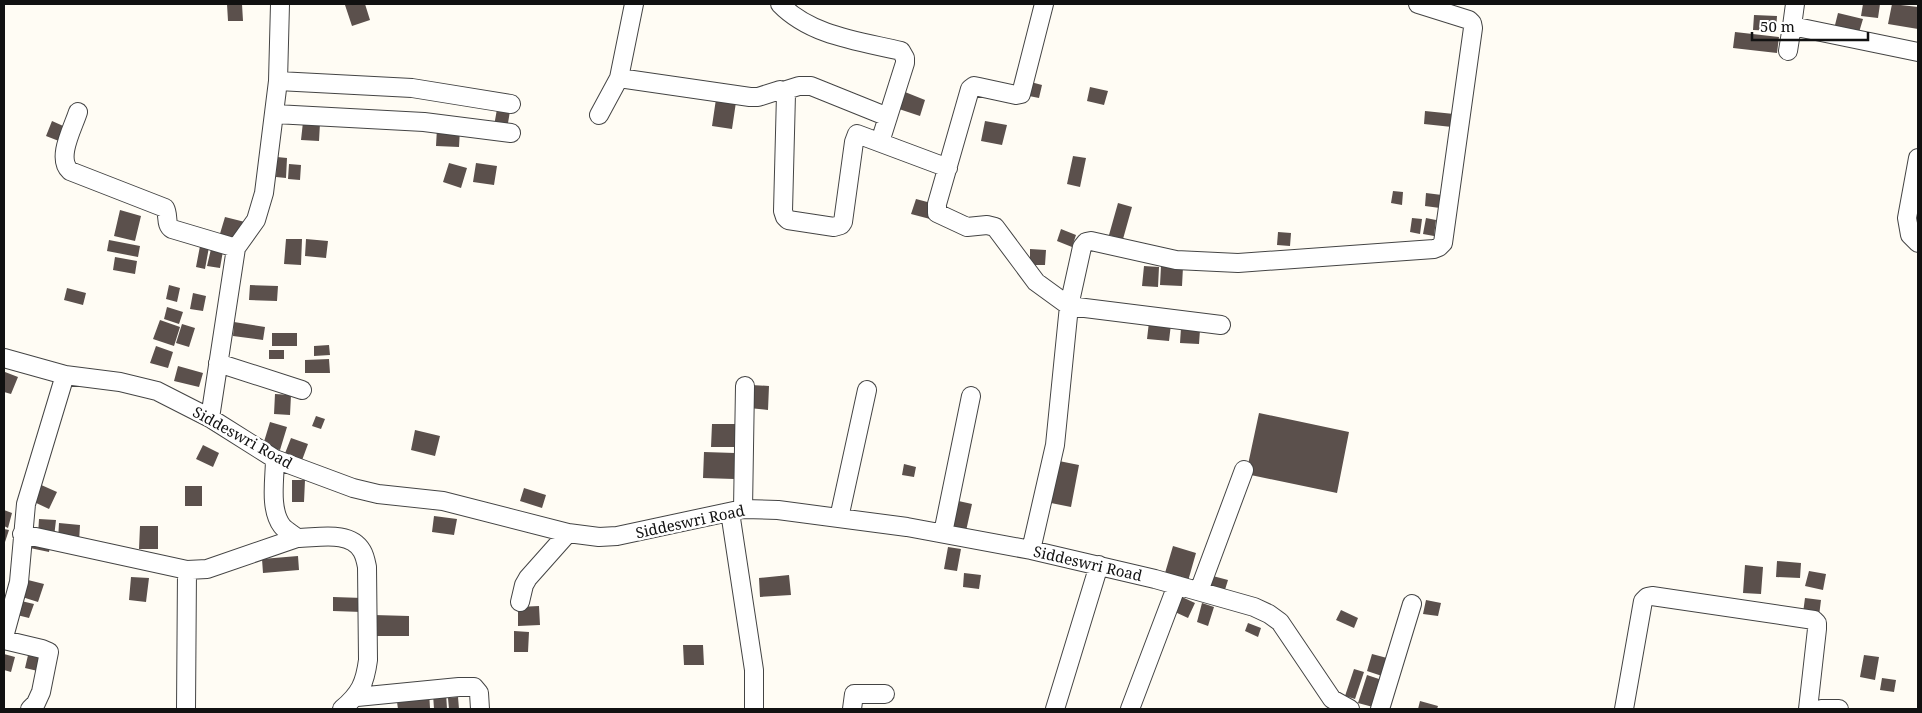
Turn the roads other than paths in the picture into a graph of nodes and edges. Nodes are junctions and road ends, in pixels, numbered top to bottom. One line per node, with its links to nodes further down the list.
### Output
1 (280, 4): 11 (street)
2 (634, 4): 10 (street)
3 (780, 4): 17 (street)
4 (1044, 4): 21 (street)
5 (1418, 4): 24 (street)
6 (1795, 4): 7 (street)
7 (1792, 26): 8 (street); 9 (street)
8 (1788, 51)
9 (1918, 52)
10 (619, 78): 12 (street); 16 (street)
11 (278, 81): 13 (street); 15 (street)
12 (784, 91): 17 (street); 19 (street)
13 (511, 104)
14 (78, 112): 23 (street)
15 (275, 114): 18 (street); 23 (street)
16 (599, 115)
17 (888, 117): 19 (street)
18 (510, 133)
19 (880, 142): 21 (street)
20 (1918, 158): 22 (street)
21 (948, 168): 24 (street)
22 (1918, 243)
23 (236, 248): 27 (street)
24 (1070, 306): 25 (street); 42 (street)
25 (1220, 326)
26 (4, 358): 28 (street, Siddeswri Road)
27 (218, 363): 30 (street); 33 (street)
28 (65, 375): 33 (street, Siddeswri Road); 40 (street)
29 (745, 386): 36 (street)
30 (302, 390)
31 (867, 390): 37 (street)
32 (971, 396): 39 (street)
33 (210, 418): 34 (street, Siddeswri Road)
34 (275, 459): 38 (street, Siddeswri Road); 41 (street)
35 (1244, 470): 46 (street)
36 (736, 510): 37 (street, Siddeswri Road); 38 (street, Siddeswri Road); 57 (street)
37 (839, 518): 39 (street, Siddeswri Road)
38 (568, 533): 47 (street)
39 (943, 533): 42 (street, Siddeswri Road)
40 (22, 534): 44 (street); 49 (street)
41 (298, 538): 44 (street); 51 (street)
42 (1031, 550): 43 (street, Siddeswri Road)
43 (1099, 565): 45 (street, Siddeswri Road); 59 (street)
44 (187, 570): 54 (street)
45 (1177, 585): 46 (street, Siddeswri Road); 60 (street)
46 (1199, 591): 52 (street, Siddeswri Road)
47 (520, 602)
48 (1412, 604): 62 (street)
49 (4, 639): 53 (street)
50 (885, 694): 58 (street)
51 (357, 697): 55 (street); 56 (street)
52 (1331, 704): 61 (street, Siddeswri Road)
53 (30, 709)
54 (186, 709)
55 (342, 709)
56 (480, 709)
57 (754, 709)
58 (852, 709)
59 (1055, 709)
60 (1130, 709)
61 (1350, 709)
62 (1380, 709)
63 (1624, 709): 64 (street)
64 (1808, 709)
65 (1821, 709): 66 (street)
66 (1839, 709)

